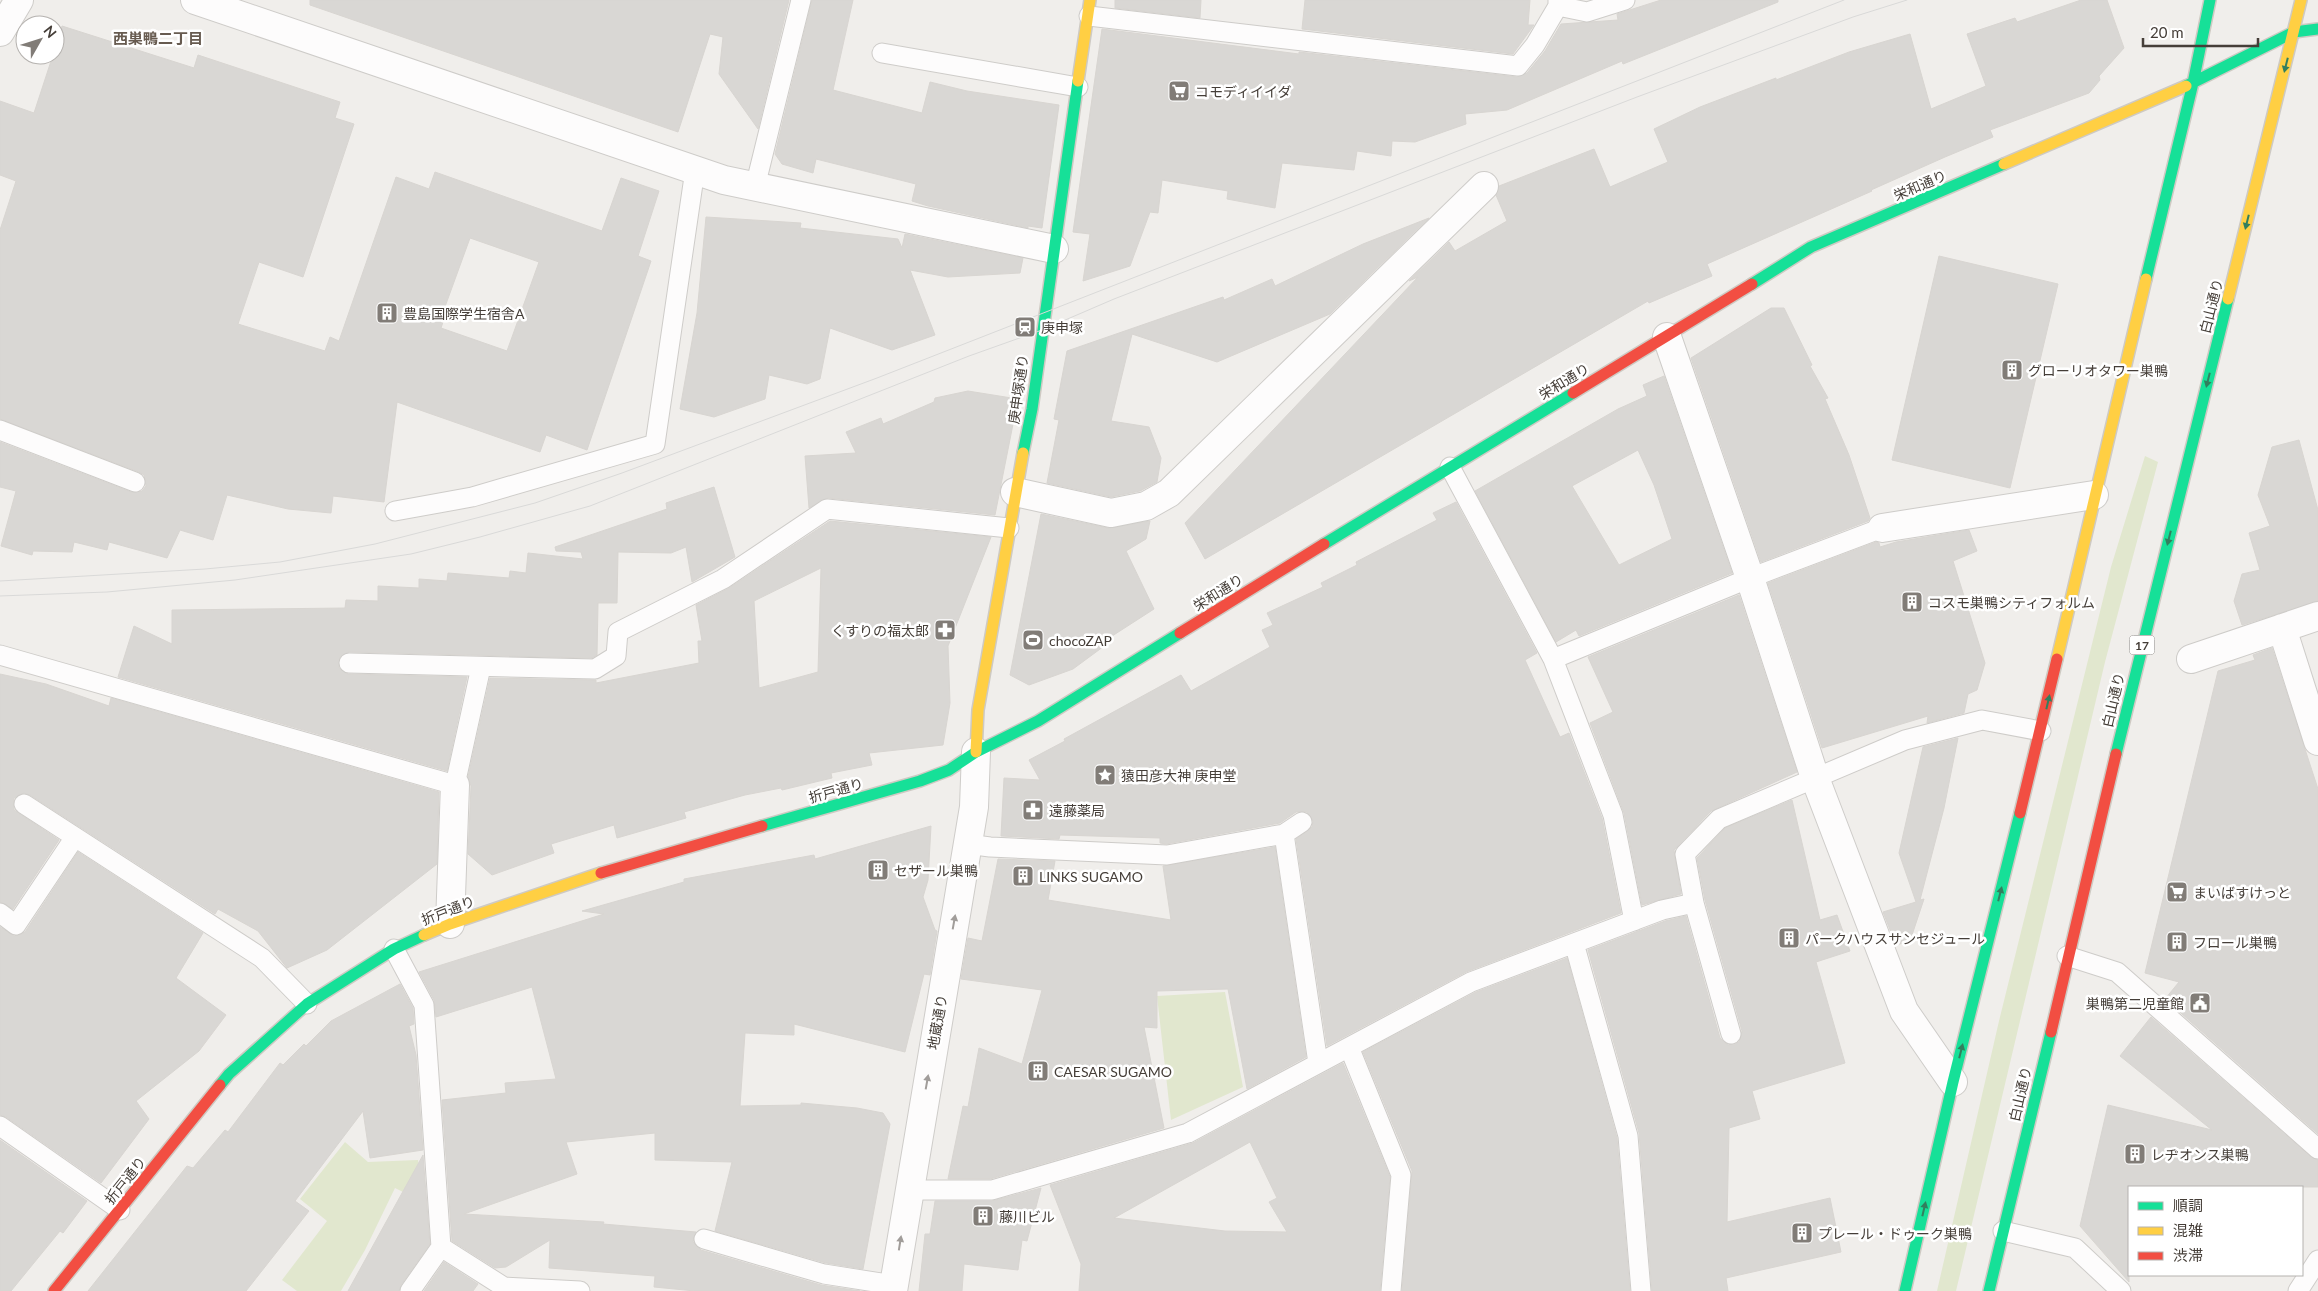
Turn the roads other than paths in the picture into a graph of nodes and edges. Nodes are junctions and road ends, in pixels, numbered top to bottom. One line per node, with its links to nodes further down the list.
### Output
1 (19, 0): 10 (street)
2 (195, 0): 15 (street)
3 (801, 0): 16 (lane)
4 (1626, 0): 7 (lane)
5 (2210, 0): 13 (main road)
6 (2301, 0): 11 (main road, 白山通り / 17)
7 (1558, 3): 8 (lane)
8 (1090, 8): 14 (main road, 庚申塚通り)
9 (2318, 29): 11 (main road, 栄和通り)
10 (0, 32)
11 (2294, 32): 13 (main road, 栄和通り); 52 (main road, 白山通り / 17, one-way to 52)
12 (882, 52): 14 (lane)
13 (2193, 83): 19 (main road, 栄和通り); 24 (main road)
14 (1078, 87): 18 (main road, 庚申塚通り)
15 (695, 170): 16 (street); 25 (lane)
16 (755, 186): 18 (street)
17 (1484, 186): 23 (street)
18 (1054, 249): 23 (main road, 庚申塚通り)
19 (1666, 337): 21 (main road, 栄和通り); 28 (street)
20 (0, 430): 22 (lane)
21 (1450, 467): 32 (lane); 38 (main road, 栄和通り)
22 (134, 482)
23 (1015, 492): 26 (main road, 庚申塚通り)
24 (2094, 495): 27 (street); 36 (main road, one-way to 24)
25 (396, 512)
26 (1009, 528): 35 (lane); 38 (main road, 庚申塚通り)
27 (1882, 528): 28 (lane)
28 (1750, 578): 32 (lane); 39 (street)
29 (2318, 616): 30 (street)
30 (2282, 628): 33 (street); 37 (street)
31 (0, 655): 40 (lane)
32 (1552, 659): 48 (lane)
33 (2192, 659)
34 (349, 663): 35 (lane)
35 (481, 667): 40 (lane)
36 (2041, 731): 39 (lane); 57 (main road, one-way to 36)
37 (2318, 741)
38 (976, 752): 45 (street, 地蔵通り); 49 (main road, 折戸通り)
39 (1815, 778): 46 (lane); 57 (street)
40 (455, 785): 49 (street)
41 (24, 804): 44 (lane)
42 (1302, 822): 43 (lane)
43 (1284, 834): 45 (lane); 56 (lane)
44 (75, 836): 47 (lane); 53 (lane)
45 (967, 844): 60 (street, 地蔵通り, one-way to 45)
46 (1694, 903): 48 (lane); 54 (lane)
47 (0, 914)
48 (1634, 921): 50 (lane)
49 (450, 924): 51 (main road, 折戸通り)
50 (1574, 943): 55 (lane); 71 (lane)
51 (394, 949): 53 (main road, 折戸通り); 64 (lane)
52 (2067, 956): 59 (lane); 62 (main road, 白山通り / 17)
53 (307, 1004): 61 (main road, 折戸通り)
54 (1731, 1034)
55 (1349, 1047): 56 (lane); 70 (lane)
56 (1318, 1064): 60 (lane)
57 (1953, 1082): 72 (main road, one-way to 57)
58 (0, 1126): 61 (lane)
59 (2318, 1149)
60 (908, 1190): 66 (street, 地蔵通り, one-way to 60)
61 (120, 1210): 67 (main road, 折戸通り)
62 (2003, 1231): 73 (main road, 白山通り / 17); 74 (lane)
63 (704, 1239): 66 (lane)
64 (441, 1247): 68 (lane); 69 (lane)
65 (2318, 1260): 75 (lane)
66 (893, 1288)
67 (54, 1291)
68 (410, 1291)
69 (580, 1291)
70 (1391, 1291)
71 (1641, 1291)
72 (1904, 1291)
73 (1989, 1291)
74 (2121, 1291)
75 (2298, 1291)

